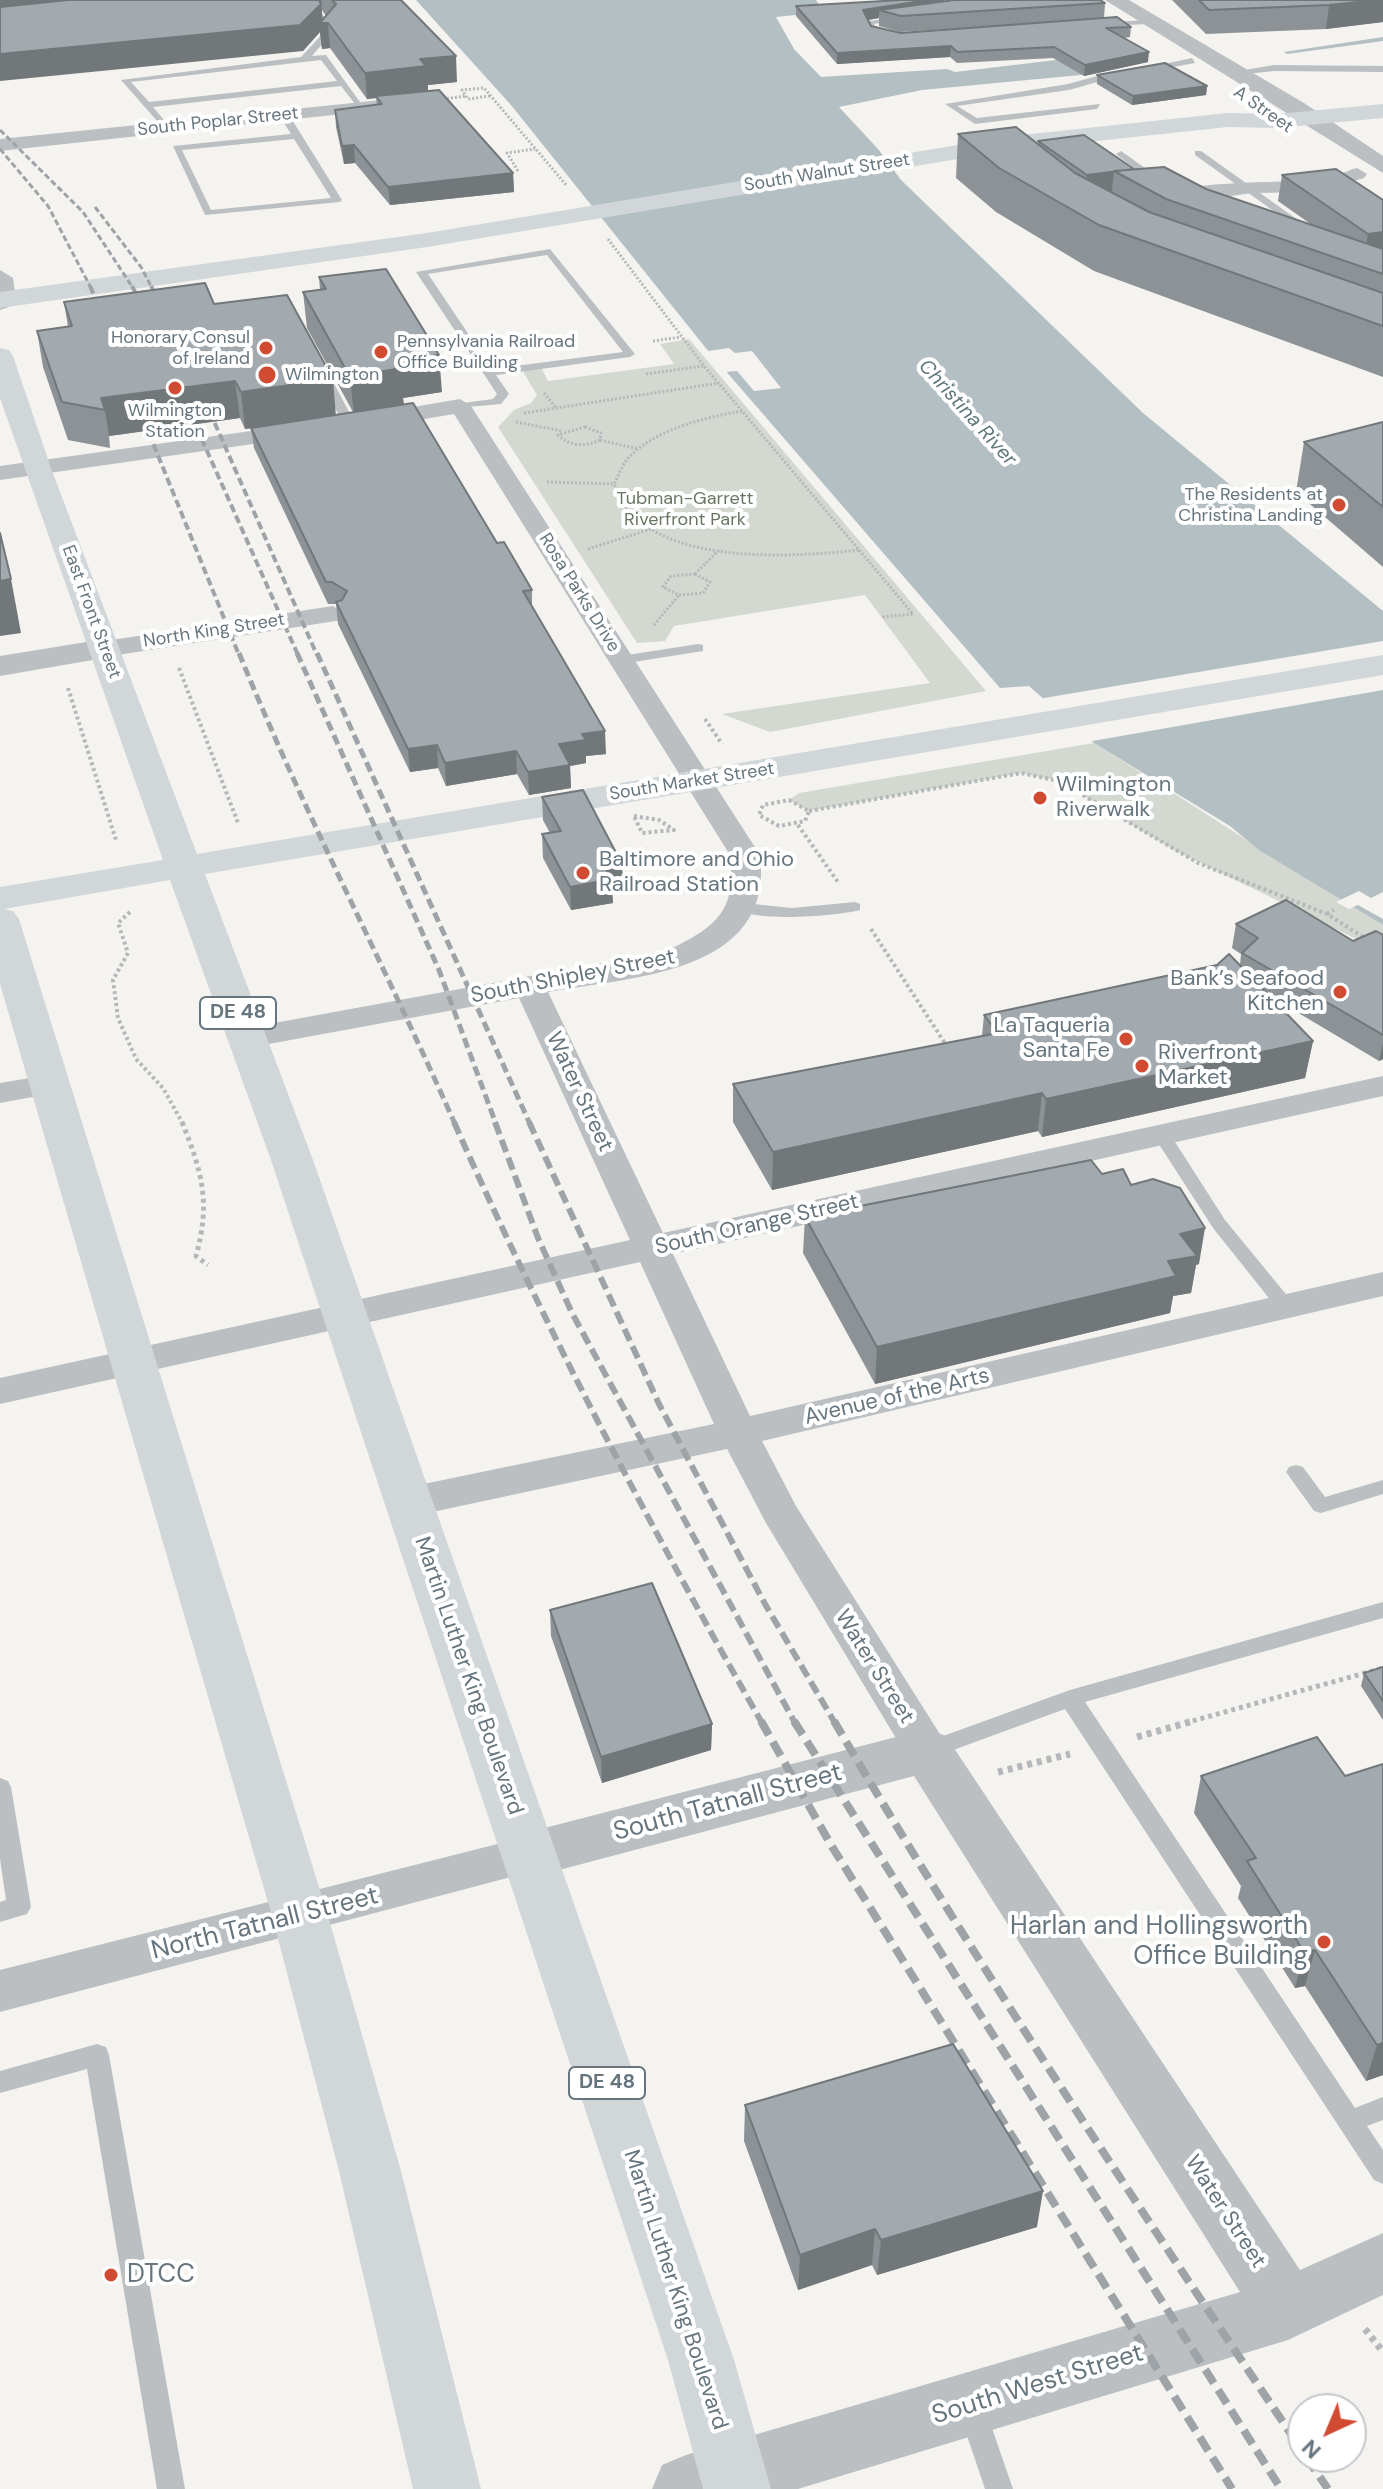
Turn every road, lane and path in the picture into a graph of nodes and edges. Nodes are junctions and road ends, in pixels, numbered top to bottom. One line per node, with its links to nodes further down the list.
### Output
1 (1115, 0): 4 (street, A Street)
2 (321, 15): 7 (lane)
3 (912, 15): 6 (lane)
4 (1148, 22): 5 (lane); 8 (street, A Street); 10 (street, A Street)
5 (1081, 24)
6 (900, 38)
7 (303, 60): 11 (lane); 16 (lane)
8 (1192, 61): 12 (lane); 20 (street, A Street)
9 (1383, 69): 10 (lane)
10 (1237, 72): 20 (street, A Street)
11 (343, 83): 16 (lane); 17 (lane)
12 (1069, 87): 12 (lane)
13 (466, 96): 14 (path)
14 (435, 100): 17 (street, South Poplar Street)
15 (1383, 100): 20 (main road, South Walnut Street)
16 (146, 105): 21 (lane)
17 (362, 107): 19 (street, South Poplar Street)
18 (1383, 111): 20 (main road, South Walnut Street)
19 (284, 115): 21 (street, South Poplar Street); 22 (lane)
20 (1286, 115): 27 (street, A Street); 29 (street, A Street); 36 (main road, South Walnut Street)
21 (165, 127): 23 (street, South Poplar Street)
22 (297, 136): 22 (lane)
23 (0, 145)
24 (536, 149): 28 (path)
25 (1198, 153): 31 (lane)
26 (1121, 154): 34 (lane)
27 (1383, 166)
28 (518, 171)
29 (1357, 174): 30 (street); 31 (street); 32 (street, A Street)
30 (1383, 176)
31 (1250, 188): 34 (street); 35 (lane)
32 (1383, 191)
33 (1151, 201): 34 (street)
34 (1185, 202)
35 (1317, 237)
36 (1, 299)
37 (652, 341): 41 (path)
38 (0, 356): 50 (main road, East Front Street / DE 48)
39 (313, 356): 46 (lane)
40 (490, 373): 40 (lane); 42 (lane)
41 (719, 383): 43 (path); 44 (path)
42 (460, 406): 46 (street); 63 (street, Rosa Parks Drive)
43 (743, 411): 49 (path); 57 (path)
44 (518, 414)
45 (507, 422): 47 (path)
46 (350, 425): 50 (street)
47 (562, 431): 48 (path); 48 (path)
48 (600, 440): 49 (path)
49 (638, 449): 53 (path)
50 (37, 468): 51 (street); 62 (main road, East Front Street / DE 48)
51 (0, 473)
52 (541, 482): 53 (path)
53 (614, 484): 54 (path)
54 (652, 528): 55 (path); 56 (path)
55 (589, 549)
56 (719, 550): 57 (path); 58 (path)
57 (859, 550): 60 (path)
58 (695, 574): 58 (path)
59 (333, 614): 62 (street, North King Street)
60 (882, 617)
61 (698, 648): 63 (lane)
62 (105, 649): 65 (street, North King Street); 69 (main road, East Front Street / DE 48)
63 (621, 660): 66 (street, Rosa Parks Drive)
64 (1383, 665): 66 (main road, South Market Street)
65 (0, 666)
66 (698, 781): 69 (main road, South Market Street); 73 (street)
67 (770, 802): 68 (path)
68 (798, 825): 70 (path); 76 (path)
69 (184, 867): 71 (main road, South Market Street); 81 (main road, Martin Luther King Boulevard / DE 48)
70 (839, 884)
71 (0, 898)
72 (855, 907): 73 (lane)
73 (744, 908): 80 (street, South Shipley Street)
74 (1334, 910): 76 (path)
75 (131, 911): 88 (path)
76 (1327, 914): 79 (path)
77 (0, 919): 83 (main road)
78 (867, 922): 82 (path)
79 (1372, 943)
80 (530, 987): 81 (street, South Shipley Street); 87 (street, Water Street)
81 (247, 1038): 91 (main road, Martin Luther King Boulevard / DE 48)
82 (948, 1049)
83 (48, 1085): 85 (street); 92 (main road)
84 (1383, 1086): 86 (street, South Orange Street)
85 (0, 1093)
86 (1162, 1135): 87 (street, South Orange Street); 90 (lane)
87 (652, 1248): 91 (street, South Orange Street); 94 (street, Water Street)
88 (208, 1265)
89 (1383, 1284): 90 (street, Avenue of the Arts)
90 (1287, 1308): 94 (street, Avenue of the Arts)
91 (345, 1316): 92 (street, South Orange Street); 97 (main road, Martin Luther King Boulevard / DE 48)
92 (131, 1362): 93 (street, South Orange Street); 106 (main road)
93 (0, 1391)
94 (738, 1433): 97 (street, Avenue of the Arts); 102 (street, Water Street)
95 (1296, 1472): 96 (lane)
96 (1383, 1487)
97 (409, 1502): 104 (main road, Martin Luther King Boulevard / DE 48)
98 (1383, 1610): 100 (lane)
99 (1383, 1668): 101 (path)
100 (1070, 1698): 101 (lane); 102 (lane)
101 (1102, 1747): 102 (path); 110 (lane)
102 (938, 1768): 104 (street, South Tatnall Street); 113 (street, Water Street)
103 (0, 1787): 105 (lane)
104 (529, 1855): 106 (street, North Tatnall Street); 115 (main road, Martin Luther King Boulevard / DE 48)
105 (0, 1912)
106 (300, 1916): 107 (street, North Tatnall Street); 117 (main road)
107 (0, 1991)
108 (0, 2082): 116 (lane)
109 (1383, 2108): 110 (lane)
110 (1350, 2122): 111 (lane)
111 (1383, 2172)
112 (1383, 2263): 113 (street, South West Street)
113 (1288, 2309): 114 (street, South West Street)
114 (971, 2405): 115 (street, South West Street); 118 (lane)
115 (718, 2484)
116 (171, 2489)
117 (447, 2489)
118 (999, 2489)

